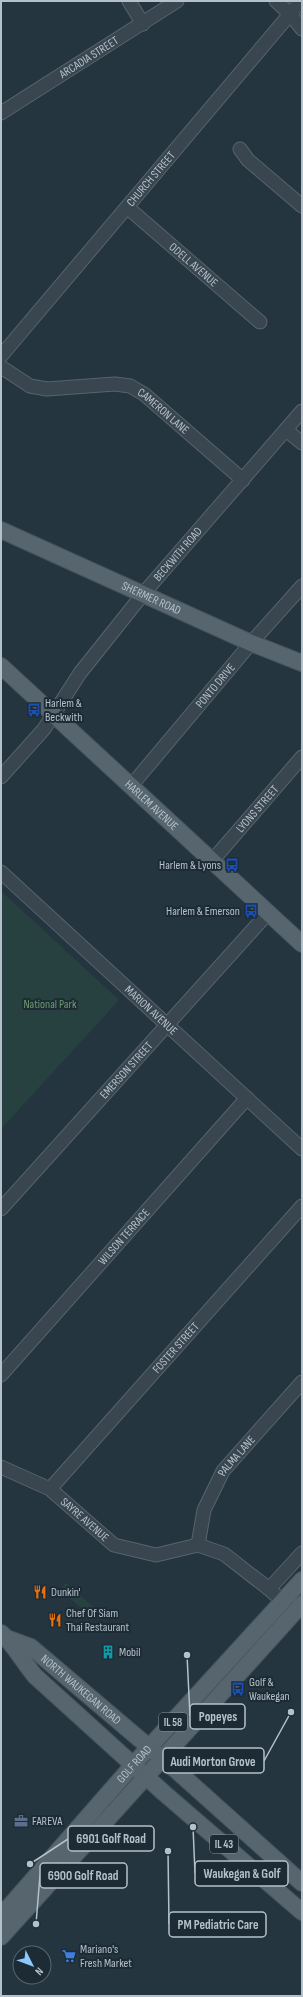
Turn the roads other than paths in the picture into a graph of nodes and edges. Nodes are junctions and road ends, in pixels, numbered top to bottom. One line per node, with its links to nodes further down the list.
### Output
1 (129, 1): 6 (street)
2 (177, 1): 6 (street, ARCADIA STREET)
3 (276, 1): 5 (street)
4 (301, 1): 5 (street, CHURCH STREET)
5 (290, 14): 7 (street); 11 (street, CHURCH STREET)
6 (143, 24): 8 (street, ARCADIA STREET)
7 (302, 28)
8 (1, 113)
9 (240, 148): 10 (street)
10 (302, 206)
11 (127, 208): 12 (street, ODELL AVENUE); 13 (street, CHURCH STREET)
12 (260, 322)
13 (1, 356)
14 (1, 367): 18 (street, CAMERON LANE)
15 (302, 411): 16 (street, BECKWITH ROAD)
16 (286, 430): 17 (street); 18 (street, BECKWITH ROAD)
17 (302, 443)
18 (243, 480): 21 (street, BECKWITH ROAD)
19 (1, 530): 21 (main road, SHERMER ROAD)
20 (302, 586): 22 (street, PONTO DRIVE)
21 (143, 594): 22 (main road, SHERMER ROAD); 25 (street, BECKWITH ROAD)
22 (251, 643): 23 (main road, SHERMER ROAD); 28 (street, PONTO DRIVE)
23 (302, 663)
24 (1, 666): 25 (main road, HARLEM AVENUE)
25 (54, 715): 27 (street, BECKWITH ROAD); 28 (main road, HARLEM AVENUE)
26 (302, 757): 29 (street, LYONS STREET)
27 (1, 778)
28 (131, 786): 29 (main road, HARLEM AVENUE)
29 (212, 861): 31 (main road, HARLEM AVENUE)
30 (1, 872): 33 (street, MARION AVENUE)
31 (268, 913): 32 (main road, HARLEM AVENUE); 33 (street, EMERSON STREET)
32 (301, 942)
33 (167, 1025): 34 (street, MARION AVENUE); 37 (street, EMERSON STREET)
34 (247, 1098): 35 (street, MARION AVENUE); 38 (street, WILSON TERRACE)
35 (302, 1149)
36 (302, 1206): 41 (street, FOSTER STREET)
37 (1, 1209)
38 (1, 1375)
39 (302, 1382): 42 (street, PALMA LANE)
40 (1, 1467): 41 (street, SAYRE AVENUE)
41 (50, 1489): 42 (street, SAYRE AVENUE)
42 (198, 1545): 45 (street)
43 (302, 1553): 45 (street)
44 (302, 1580): 46 (main road, GOLF ROAD / IL 58)
45 (269, 1589): 46 (street)
46 (282, 1602): 47 (street); 49 (main road, GOLF ROAD / IL 58)
47 (298, 1608): 50 (main road, GOLF ROAD / IL 58)
48 (5, 1636): 49 (main road, NORTH WAUKEGAN ROAD / IL 43); 51 (main road, NORTH WAUKEGAN ROAD / IL 43)
49 (149, 1747): 50 (main road, IL 43); 51 (main road, GOLF ROAD)
50 (162, 1758): 52 (main road, GOLF ROAD / IL 58); 53 (main road, IL 43)
51 (133, 1765): 52 (main road, IL 43); 55 (main road, GOLF ROAD)
52 (146, 1776): 54 (main road, IL 43); 56 (main road, GOLF ROAD)
53 (302, 1883)
54 (302, 1912)
55 (1, 1916)
56 (1, 1937)

